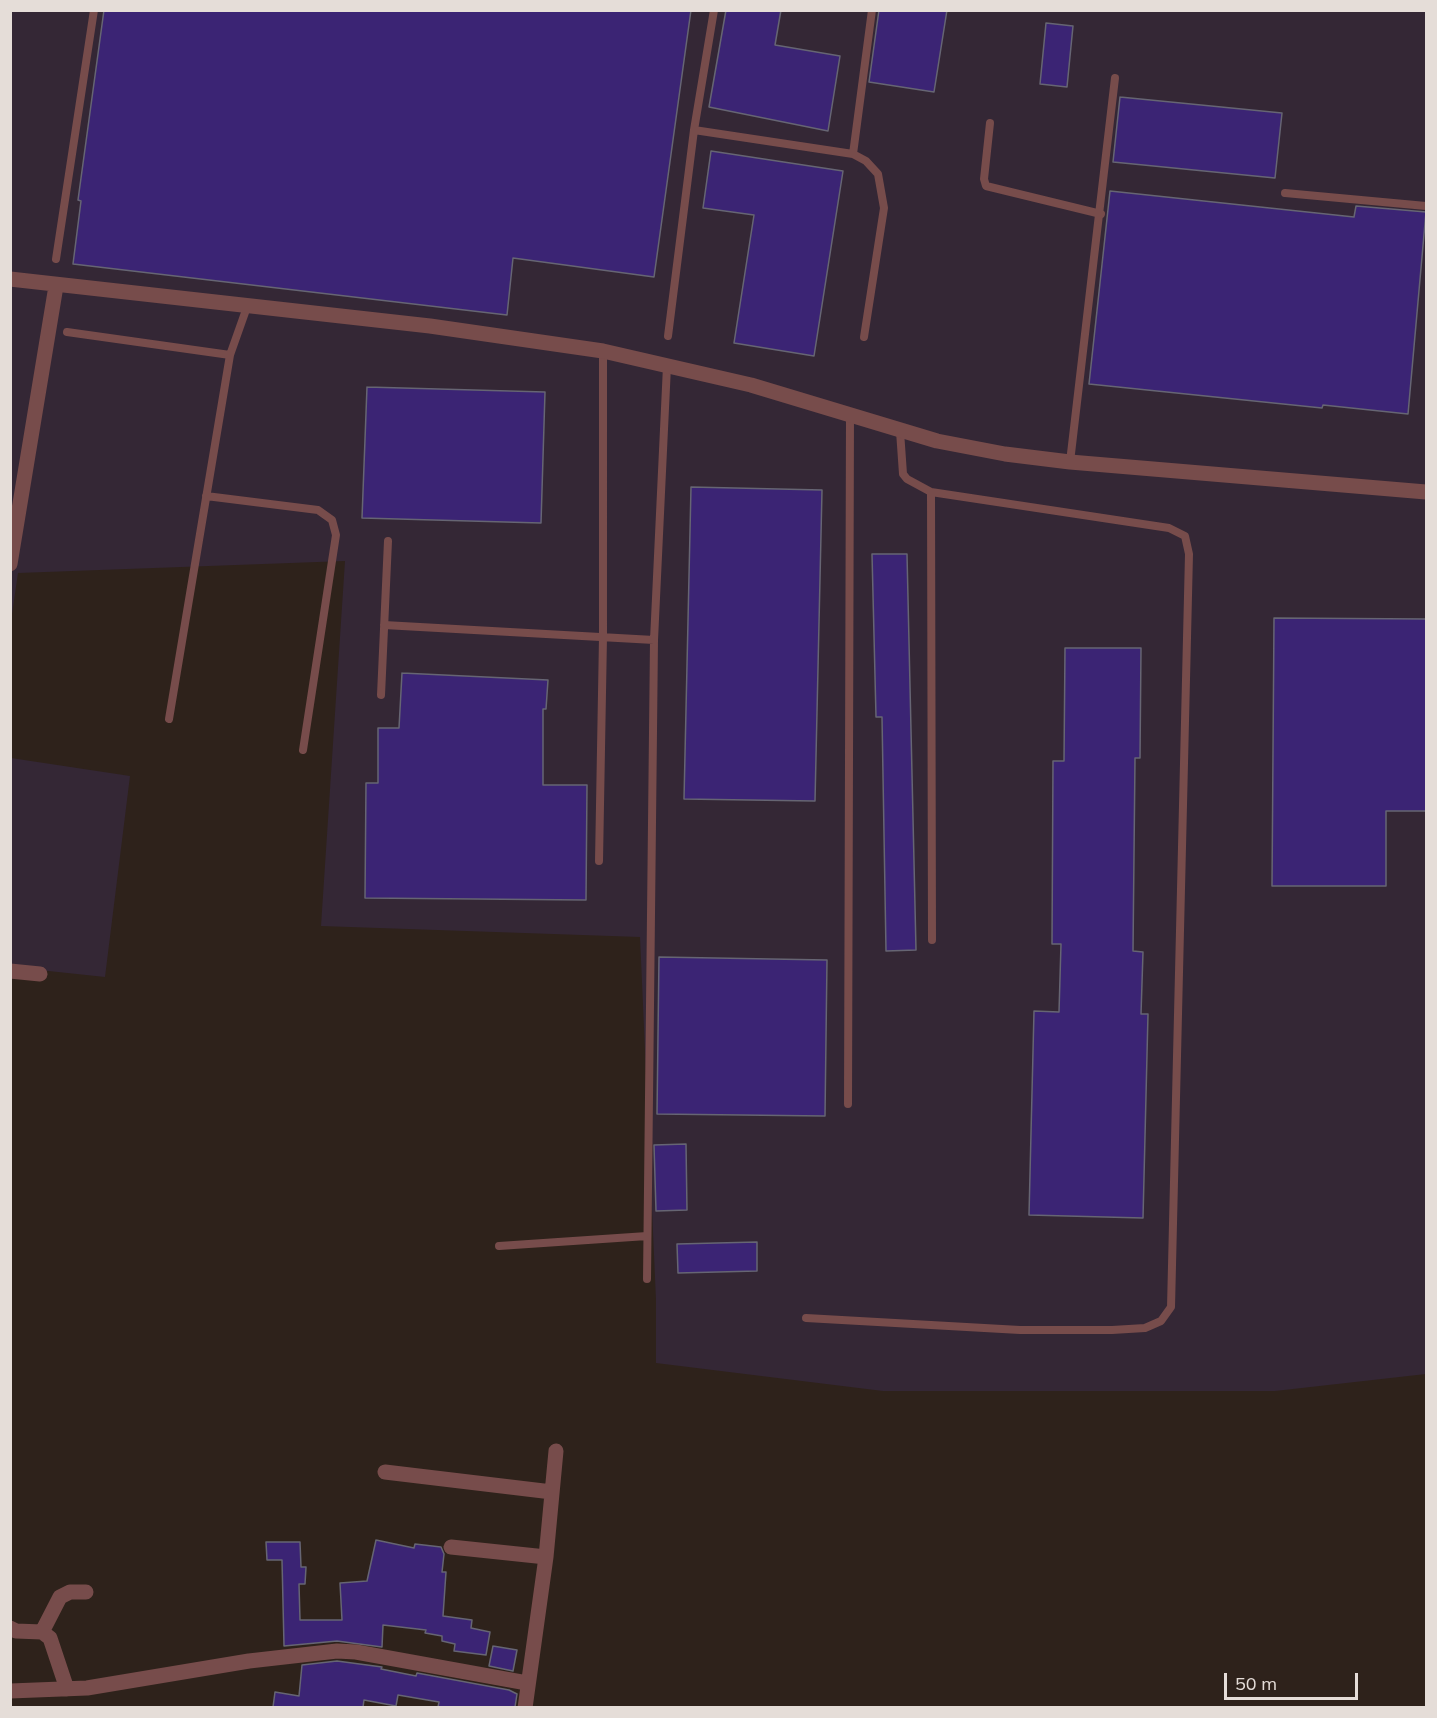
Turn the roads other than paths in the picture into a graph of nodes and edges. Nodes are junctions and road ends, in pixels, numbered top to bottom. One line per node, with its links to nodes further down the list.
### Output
1 (94, 10): 11 (lane)
2 (714, 10): 6 (lane)
3 (872, 10): 7 (lane)
4 (1115, 78): 10 (lane)
5 (990, 123): 10 (lane)
6 (694, 130): 7 (lane); 16 (lane)
7 (853, 154): 17 (lane)
8 (1285, 193): 9 (lane)
9 (1426, 206)
10 (1101, 214): 23 (lane)
11 (56, 259)
12 (10, 279): 13 (street)
13 (56, 286): 14 (street); 28 (street)
14 (247, 307): 18 (street); 19 (lane)
15 (67, 332): 19 (lane)
16 (668, 336)
17 (864, 337)
18 (603, 351): 20 (street); 30 (lane)
19 (230, 355): 26 (lane)
20 (667, 364): 21 (street); 31 (lane)
21 (850, 413): 22 (street); 39 (lane)
22 (900, 431): 23 (street); 24 (lane)
23 (1070, 462): 25 (street)
24 (931, 492): 36 (lane); 43 (lane)
25 (1426, 492)
26 (207, 496): 33 (lane); 34 (lane)
27 (388, 541): 29 (lane)
28 (10, 564)
29 (384, 625): 30 (lane); 32 (lane)
30 (603, 637): 31 (lane); 35 (lane)
31 (654, 640): 40 (lane)
32 (381, 695)
33 (169, 719)
34 (303, 750)
35 (600, 861)
36 (932, 940)
37 (10, 971): 38 (street)
38 (40, 975)
39 (848, 1104)
40 (647, 1236): 41 (lane); 42 (lane)
41 (499, 1246)
42 (647, 1279)
43 (806, 1318)
44 (556, 1451): 46 (street)
45 (385, 1472): 46 (street)
46 (552, 1492): 48 (street)
47 (451, 1547): 48 (street)
48 (546, 1557): 52 (street)
49 (86, 1592): 51 (street)
50 (10, 1628): 51 (street)
51 (42, 1632): 53 (street)
52 (527, 1683): 53 (street); 55 (street)
53 (67, 1689): 54 (street)
54 (10, 1691)
55 (525, 1707)

